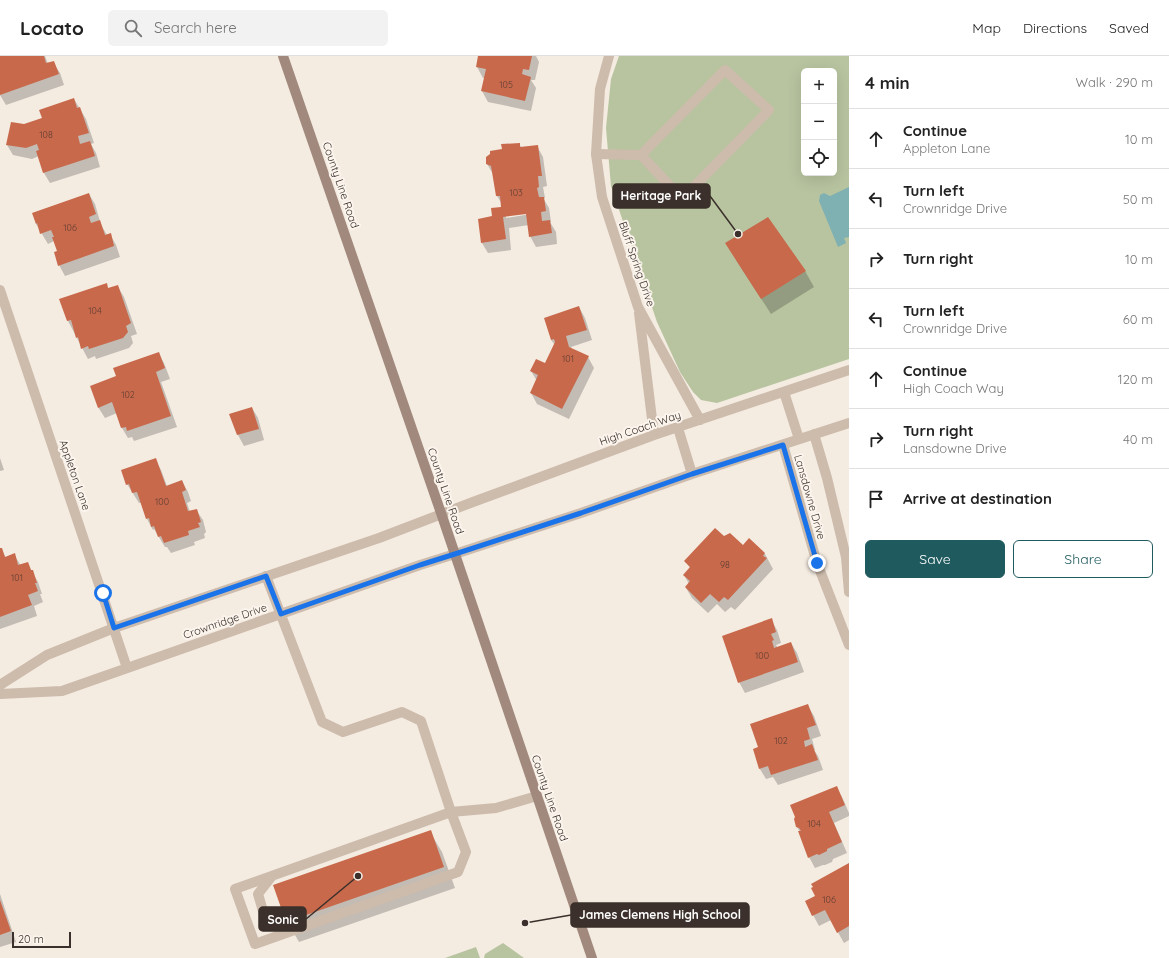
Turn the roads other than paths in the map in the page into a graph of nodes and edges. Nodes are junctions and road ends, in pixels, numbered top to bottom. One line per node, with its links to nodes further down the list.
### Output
1 (283, 56): 17 (main road, County Line Road)
2 (609, 56): 3 (street, Bluff Spring Drive)
3 (596, 154): 4 (street); 6 (street, Bluff Spring Drive)
4 (641, 155): 4 (street)
5 (0, 290): 22 (street, Appleton Lane)
6 (638, 307): 9 (street, Bluff Spring Drive); 13 (street)
7 (849, 370): 8 (street, High Coach Way)
8 (784, 392): 9 (street, High Coach Way); 14 (street)
9 (700, 420): 11 (street, High Coach Way)
10 (849, 423): 12 (street)
11 (678, 428): 13 (street, High Coach Way); 16 (street)
12 (814, 434): 14 (street); 20 (street, Lansdowne Drive)
13 (654, 435): 17 (street, High Coach Way)
14 (799, 439): 15 (street)
15 (783, 445): 16 (street); 23 (street, Lansdowne Drive)
16 (692, 474): 18 (street)
17 (441, 513): 18 (main road, County Line Road); 19 (street)
18 (455, 554): 21 (street, Crownridge Drive); 27 (main road, County Line Road)
19 (266, 576): 21 (street); 22 (street)
20 (849, 592)
21 (281, 614): 24 (street, Crownridge Drive); 28 (street)
22 (114, 628): 24 (street, Appleton Lane); 25 (street)
23 (849, 645)
24 (127, 668): 26 (street, Crownridge Drive)
25 (0, 685)
26 (0, 694)
27 (537, 796): 28 (street); 31 (main road, County Line Road)
28 (451, 812): 29 (street); 30 (street)
29 (272, 876): 30 (street); 30 (street)
30 (372, 903)
31 (592, 958)

